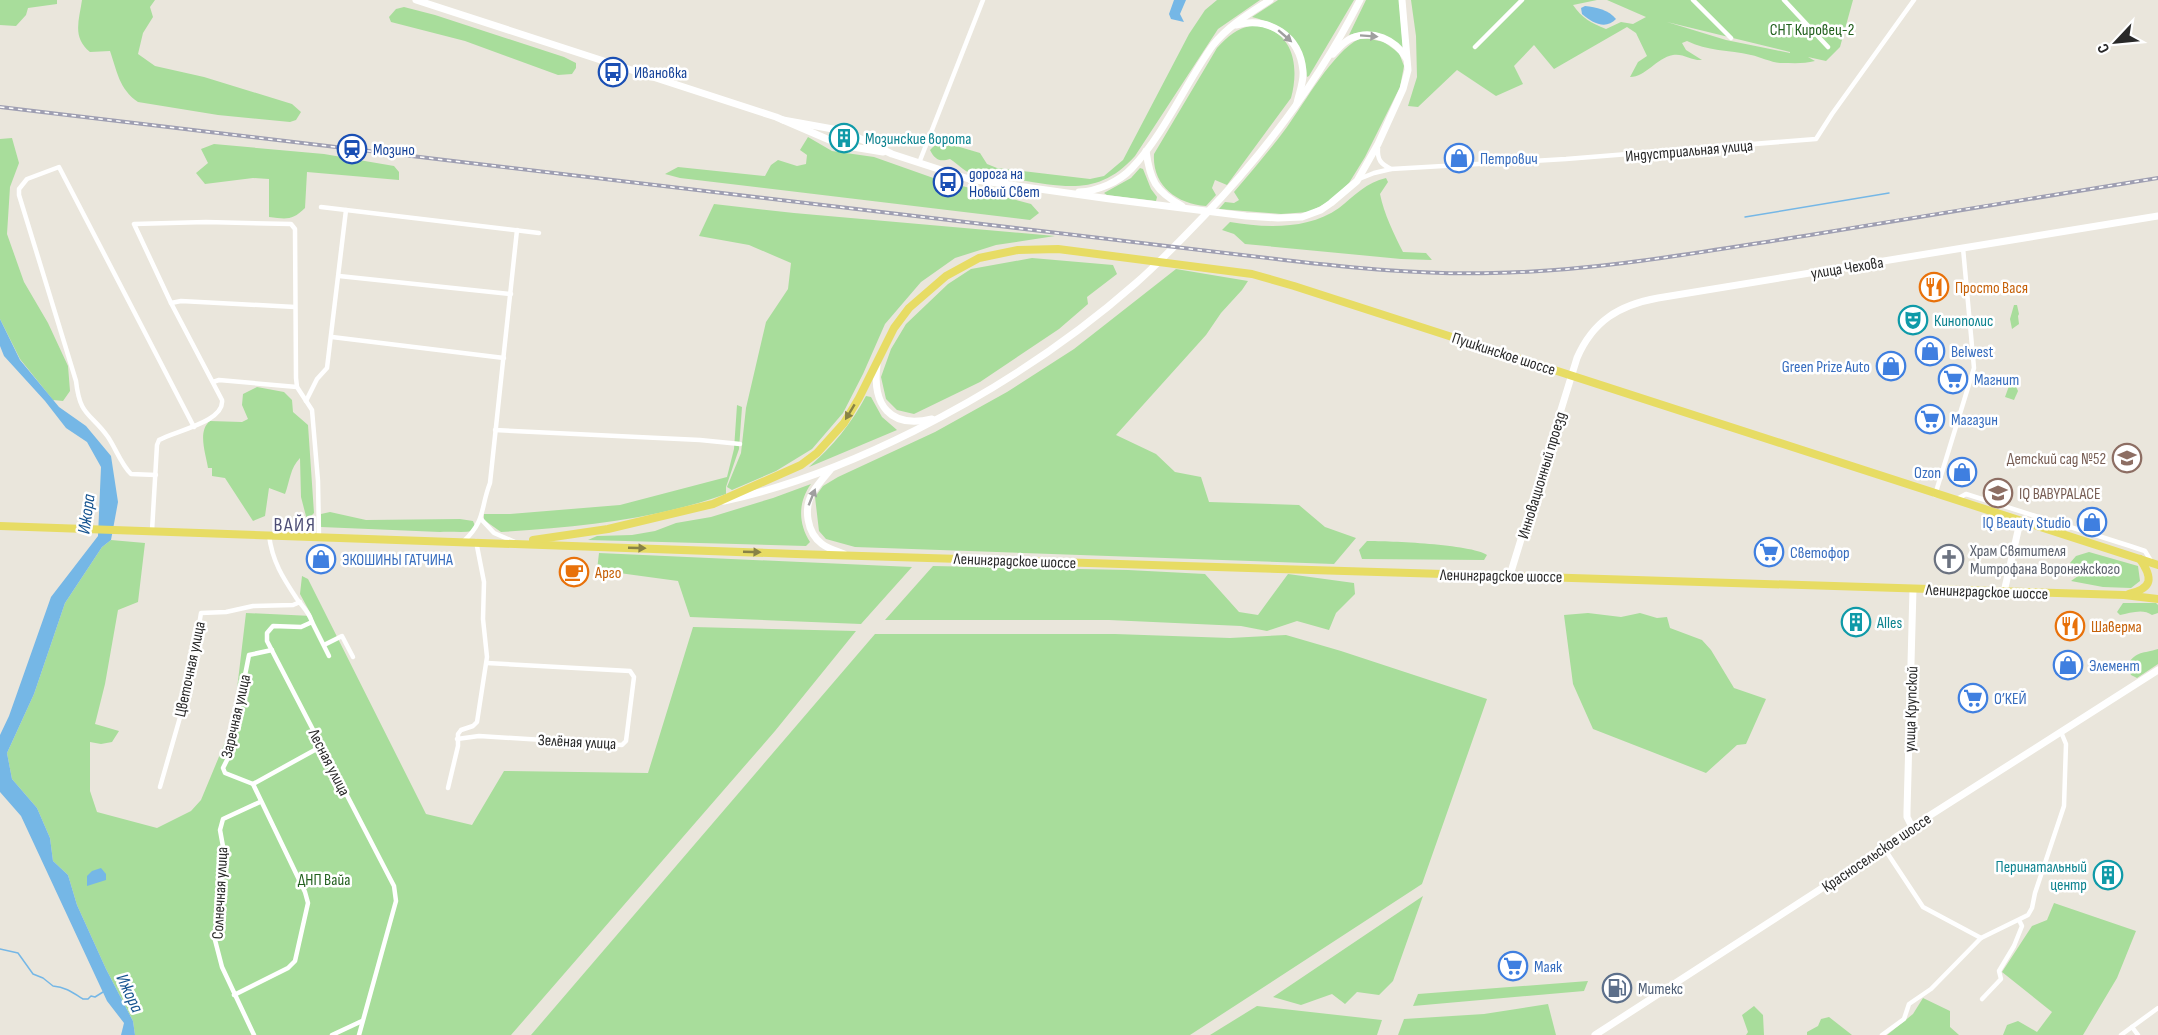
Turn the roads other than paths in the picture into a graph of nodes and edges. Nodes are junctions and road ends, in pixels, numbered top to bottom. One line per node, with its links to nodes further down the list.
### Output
1 (416, 0): 17 (street)
2 (983, 0): 25 (street)
3 (1270, 0): 10 (street)
4 (1360, 0): 14 (street)
5 (1402, 0): 15 (street)
6 (1522, 0): 13 (street)
7 (1694, 0): 11 (street)
8 (1784, 0): 12 (street)
9 (1914, 0): 26 (street, Индустриальная улица)
10 (1231, 27): 16 (street, one-way to 16); 23 (street)
11 (1731, 38)
12 (1828, 46)
13 (1475, 47)
14 (1328, 60): 15 (street, one-way to 15); 16 (street)
15 (1408, 64): 21 (street)
16 (1297, 105): 47 (street)
17 (783, 120): 18 (street); 20 (street)
18 (834, 129): 19 (street); 20 (street)
19 (858, 137): 22 (street); 24 (street)
20 (831, 141): 22 (street)
21 (1378, 144): 26 (street); 27 (street)
22 (853, 147): 24 (street)
23 (1146, 151): 28 (street); 30 (street)
24 (888, 153): 25 (street)
25 (918, 163): 28 (street)
26 (1391, 169): 27 (street)
27 (1357, 181): 30 (street)
28 (1065, 192): 30 (street)
29 (321, 207): 31 (street)
30 (1185, 208)
31 (346, 210): 33 (street); 36 (street)
32 (2158, 216): 35 (street, улица Чехова)
33 (517, 230): 34 (street); 37 (street)
34 (539, 233)
35 (1963, 248): 43 (street, улица Чехова); 53 (street)
36 (339, 276): 37 (street); 40 (street)
37 (511, 294): 41 (street)
38 (171, 303): 39 (street); 39 (street); 44 (street)
39 (295, 307): 45 (street)
40 (332, 337): 41 (street); 46 (street)
41 (504, 358): 49 (street)
42 (878, 361): 43 (main road, Пушкинское шоссе); 47 (street); 55 (main road, Пушкинское шоссе, one-way to 55)
43 (1571, 375): 53 (main road, Пушкинское шоссе); 68 (street, Инновационный проезд)
44 (213, 382): 45 (street); 48 (street)
45 (297, 387): 46 (street)
46 (306, 401): 61 (street)
47 (943, 416): 51 (street)
48 (194, 427): 52 (street); 52 (street)
49 (495, 430): 50 (street); 56 (street)
50 (740, 444)
51 (832, 469): 55 (street); 65 (street, one-way to 51)
52 (156, 475): 59 (street)
53 (1935, 495): 54 (main road, Пушкинское шоссе)
54 (1954, 501): 57 (main road, Пушкинское шоссе); 67 (street)
55 (712, 504): 64 (main road, Пушкинское шоссе)
56 (481, 519): 62 (street); 64 (street)
57 (2020, 522): 66 (main road, Пушкинское шоссе); 70 (street)
58 (0, 526): 59 (main road)
59 (152, 531): 60 (main road)
60 (269, 535): 61 (main road); 73 (street)
61 (319, 537): 62 (main road)
62 (464, 541): 63 (main road)
63 (476, 541): 64 (main road); 79 (street)
64 (517, 543): 65 (main road, Ленинградское шоссе, one-way to 65)
65 (844, 554): 68 (main road, Ленинградское шоссе)
66 (2140, 560): 67 (main road, Пушкинское шоссе); 71 (main road)
67 (2156, 565)
68 (1510, 574): 69 (main road, Ленинградское шоссе)
69 (1913, 589): 70 (main road, Ленинградское шоссе); 88 (street, улица Крупской)
70 (2004, 592): 71 (main road, Ленинградское шоссе)
71 (2124, 595): 72 (main road, Ленинградское шоссе)
72 (2158, 599)
73 (300, 602): 74 (street); 85 (street, Цветочная улица)
74 (312, 622): 75 (street); 76 (street)
75 (324, 645): 77 (street); 78 (street)
76 (272, 650): 83 (street, Лесная улица); 84 (street, Заречная улица)
77 (329, 656)
78 (353, 657)
79 (487, 663): 82 (street); 82 (street, Зелёная улица)
80 (2158, 670): 81 (street, Красносельское шоссе)
81 (2061, 732): 88 (street, Красносельское шоссе); 90 (street)
82 (457, 739): 86 (street)
83 (322, 746): 84 (street); 95 (street, Лесная улица)
84 (253, 784): 87 (street)
85 (160, 787)
86 (448, 788)
87 (260, 802): 92 (street, Солнечная улица); 92 (street)
88 (1912, 827): 89 (street, Красносельское шоссе)
89 (1884, 848): 91 (street); 100 (street, Красносельское шоссе)
90 (2019, 921): 91 (street); 93 (street)
91 (1981, 938): 101 (street)
92 (234, 995): 97 (street, Солнечная улица)
93 (1982, 999)
94 (2158, 1008): 96 (street)
95 (362, 1021): 98 (street); 99 (street, Лесная улица)
96 (2132, 1027): 102 (street); 103 (street)
97 (254, 1035)
98 (332, 1035)
99 (359, 1035)
100 (1595, 1035)
101 (1882, 1035)
102 (2121, 1035)
103 (2138, 1035)

